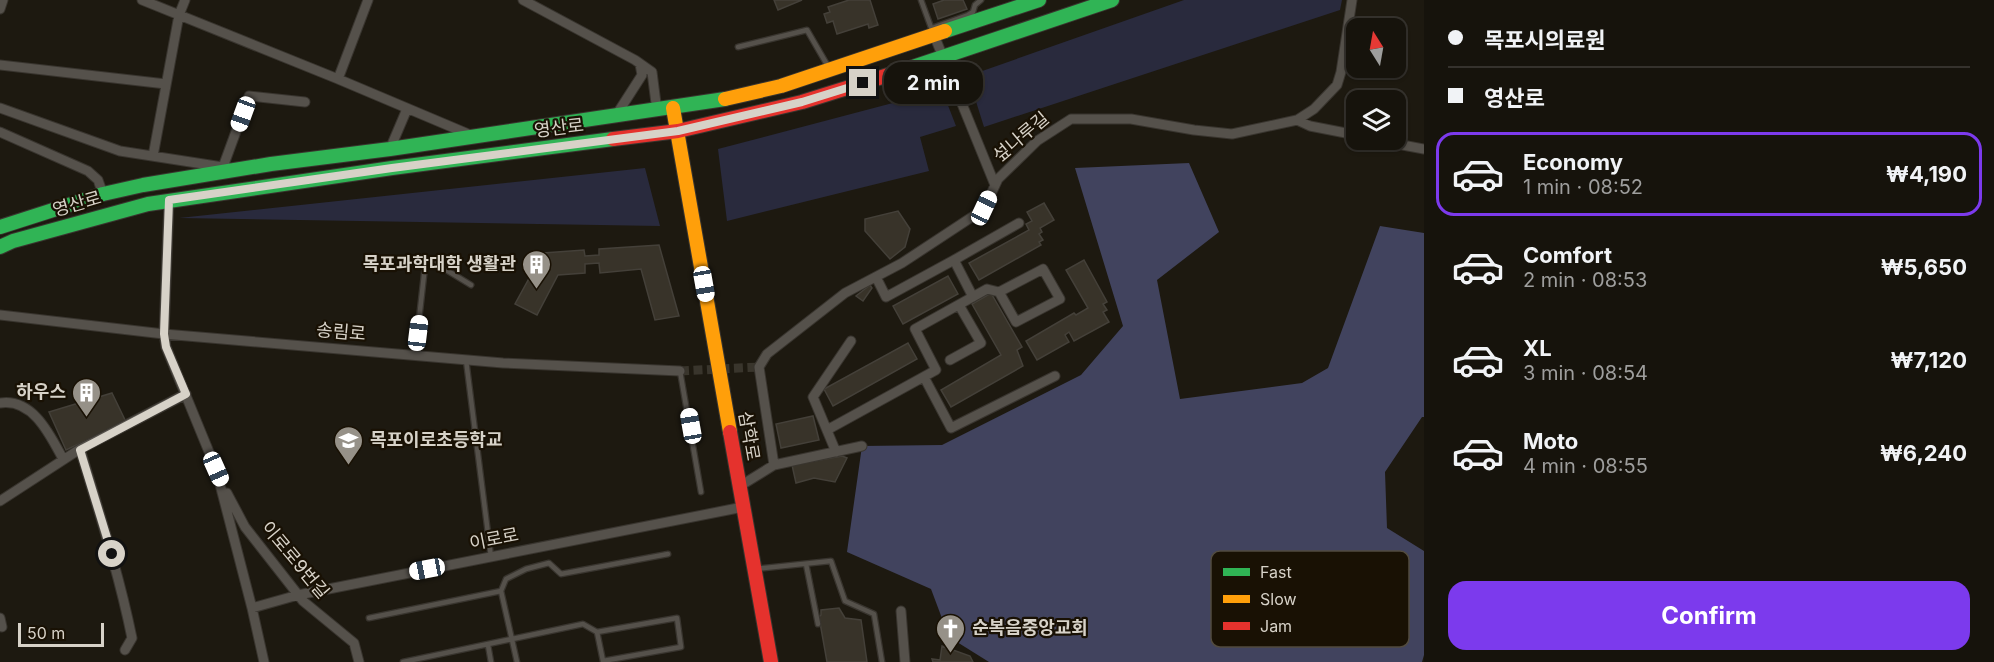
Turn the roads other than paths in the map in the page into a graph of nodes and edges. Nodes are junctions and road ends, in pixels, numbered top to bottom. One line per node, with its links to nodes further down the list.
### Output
1 (3, 0): 12 (street)
2 (185, 0): 13 (street)
3 (368, 0): 20 (street)
4 (523, 0): 17 (street)
5 (921, 0): 14 (lane)
6 (981, 0): 14 (lane)
7 (1039, 0): 14 (street, 영산로)
8 (1112, 0): 16 (street, 영산로)
9 (1361, 0): 11 (street, 섶나루길)
10 (146, 1): 13 (street)
11 (1351, 1): 28 (street, 섶나루길)
12 (0, 9)
13 (179, 15): 20 (street); 21 (street)
14 (933, 32): 16 (street); 19 (street, 영산로)
15 (738, 47): 19 (lane)
16 (944, 58): 29 (street, 영산로); 39 (street)
17 (640, 64): 26 (street); 27 (street)
18 (0, 65): 21 (street)
19 (830, 70): 24 (street, 영산로)
20 (338, 79): 25 (street)
21 (166, 84): 36 (street)
22 (306, 102): 38 (street)
23 (0, 108): 36 (street)
24 (673, 108): 26 (street, 영산로); 29 (street)
25 (407, 109): 32 (street); 34 (street)
26 (657, 111): 27 (street, 영산로)
27 (615, 117): 32 (street, 영산로)
28 (1297, 120): 31 (street); 39 (street, 섶나루길)
29 (678, 131): 41 (street, 영산로); 69 (street, 삼학로)
30 (0, 132): 40 (street)
31 (1346, 133)
32 (475, 136): 34 (street, 영산로)
33 (1406, 146): 35 (street)
34 (390, 149): 37 (street, 영산로)
35 (1424, 149)
36 (153, 156): 38 (street)
37 (272, 164): 38 (street); 40 (street, 영산로)
38 (223, 167)
39 (995, 185): 46 (street, 섶나루길)
40 (103, 194): 43 (street, 영산로)
41 (169, 200): 44 (street, 영산로); 52 (street)
42 (1019, 223): 45 (street)
43 (0, 227)
44 (0, 247)
45 (954, 260): 46 (street); 49 (street)
46 (876, 277): 67 (street, 섶나루길)
47 (471, 285): 54 (lane)
48 (999, 292): 48 (street); 49 (street)
49 (973, 297): 50 (street)
50 (959, 305): 56 (street); 59 (street)
51 (0, 315): 52 (street, 송림로)
52 (164, 334): 54 (street, 송림로); 60 (street)
53 (851, 341): 62 (street)
54 (415, 356): 55 (street, 송림로)
55 (466, 360): 57 (street, 송림로); 74 (lane)
56 (950, 360)
57 (680, 371): 70 (lane)
58 (1055, 376): 59 (street)
59 (924, 377): 62 (street)
60 (186, 394): 64 (street); 68 (street)
61 (0, 403): 66 (street)
62 (827, 430): 65 (street)
63 (862, 446): 65 (street)
64 (80, 450): 66 (street); 86 (street)
65 (836, 452): 67 (street)
66 (63, 459): 71 (street)
67 (774, 465): 69 (street)
68 (216, 469): 78 (street, 이로로9번길); 79 (street)
69 (740, 486): 72 (street, 삼학로)
70 (700, 492)
71 (0, 501)
72 (743, 507): 74 (street, 이로로); 76 (street, 삼학로)
73 (668, 554): 77 (lane)
74 (491, 557): 78 (street, 이로로)
75 (806, 564): 76 (lane); 82 (lane); 93 (lane)
76 (754, 570): 92 (street, 삼학로)
77 (501, 591): 81 (lane); 84 (lane)
78 (298, 595): 79 (street, 이로로); 88 (street, 이로로9번길)
79 (252, 608): 87 (street)
80 (901, 611): 94 (street)
81 (369, 618)
82 (818, 624)
83 (597, 632): 83 (lane); 84 (lane)
84 (512, 640): 85 (lane); 91 (lane)
85 (488, 645): 89 (lane); 90 (lane)
86 (125, 650)
87 (264, 662)
88 (359, 662)
89 (403, 662)
90 (491, 662)
91 (517, 662)
92 (771, 662)
93 (882, 662)
94 (905, 662)

